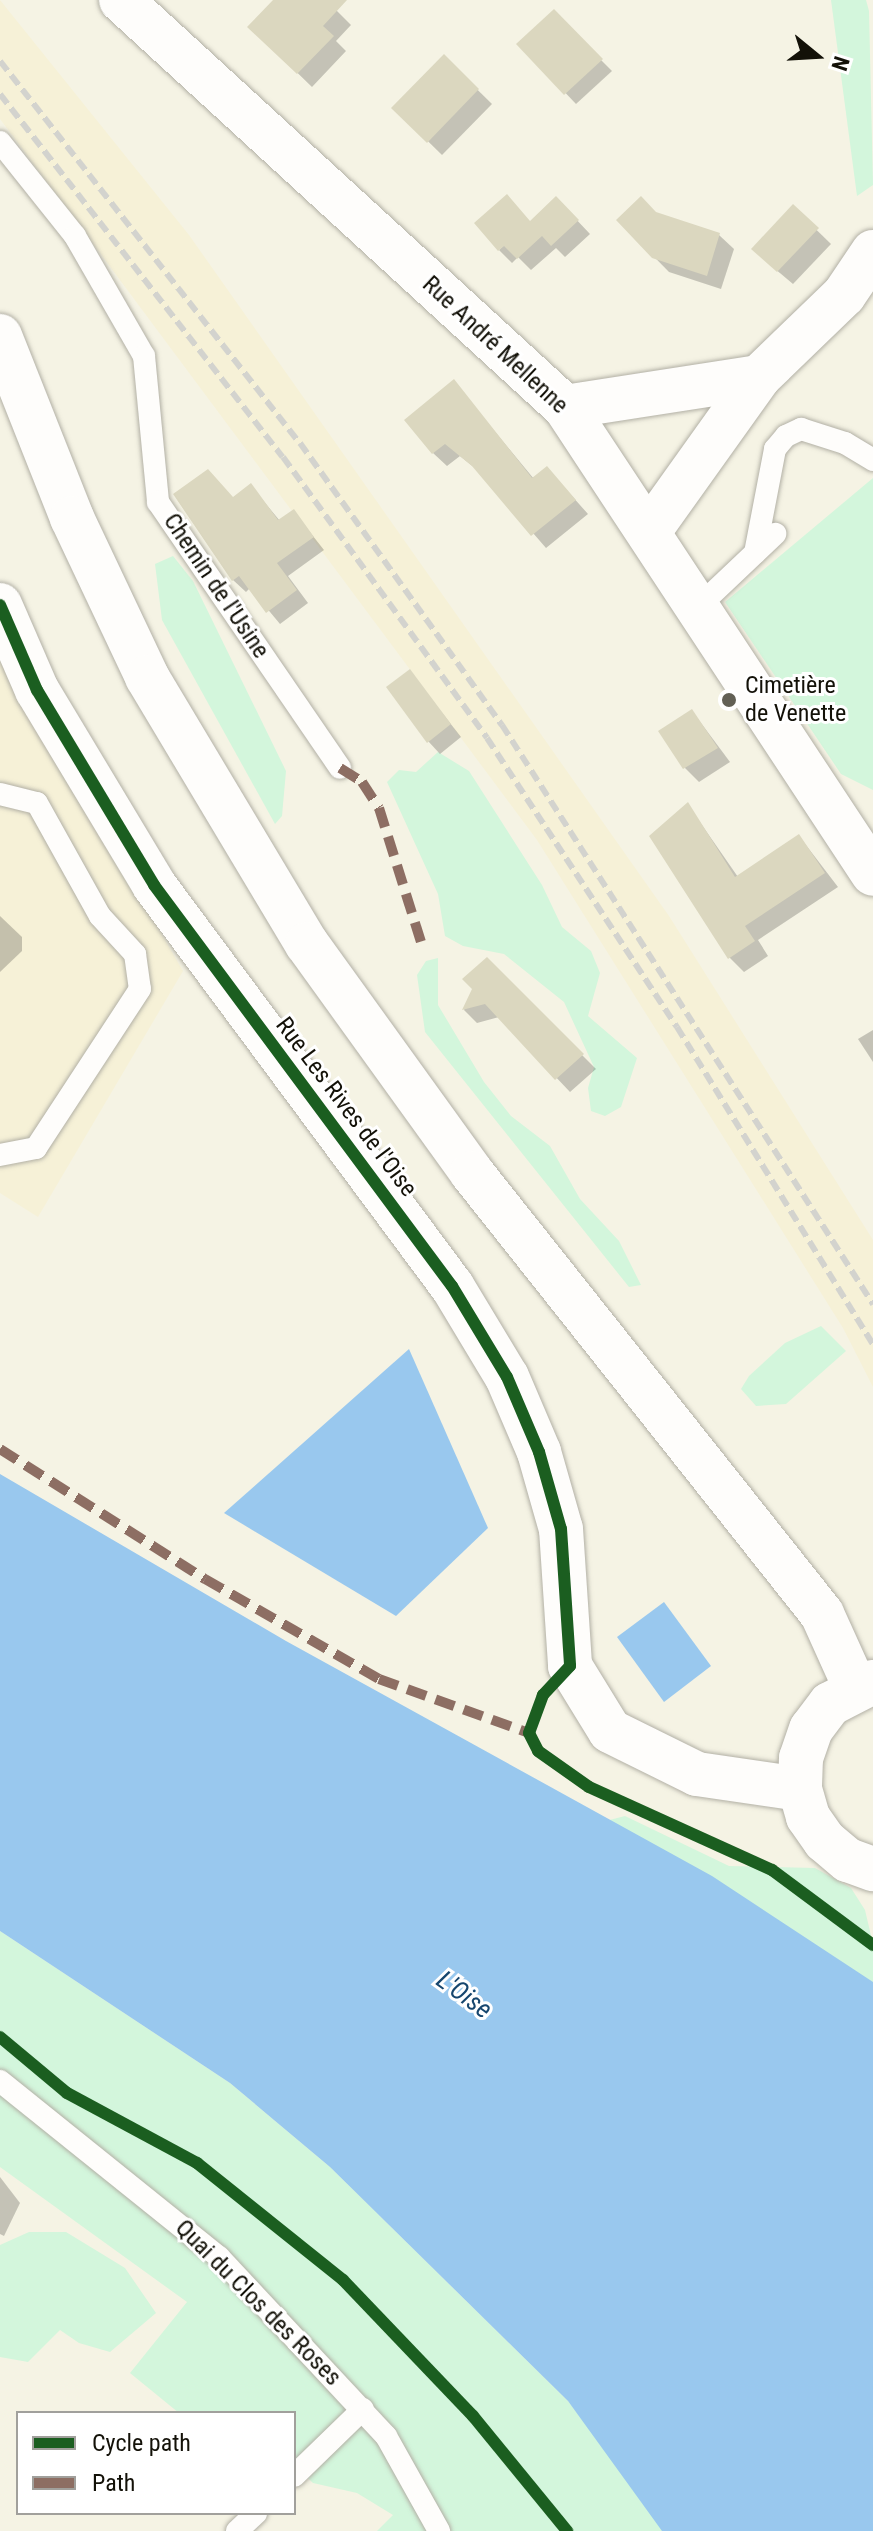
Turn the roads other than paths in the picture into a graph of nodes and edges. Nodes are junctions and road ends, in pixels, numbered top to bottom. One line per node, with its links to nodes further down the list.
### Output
1 (121, 0): 6 (street, Rue André Mellenne)
2 (0, 142): 13 (lane, Chemin de l'Usine)
3 (873, 252): 5 (street)
4 (0, 336): 17 (street)
5 (759, 377): 6 (street); 8 (street)
6 (565, 407): 8 (street, Rue André Mellenne)
7 (873, 460): 10 (lane)
8 (650, 530): 12 (street, Rue André Mellenne)
9 (775, 534): 10 (lane)
10 (755, 553): 12 (lane)
11 (0, 605): 18 (street, Rue Les Rives de l'Oise)
12 (697, 608): 15 (street, Rue André Mellenne)
13 (340, 768)
14 (0, 794): 16 (lane)
15 (868, 859)
16 (0, 1155)
17 (864, 1684): 18 (street)
18 (800, 1789): 19 (street)
19 (873, 1869)
20 (0, 2081): 21 (lane, Quai du Clos des Roses)
21 (363, 2409): 22 (lane); 25 (lane, Quai du Clos des Roses)
22 (296, 2474)
23 (254, 2515): 24 (lane)
24 (237, 2531)
25 (439, 2531)

